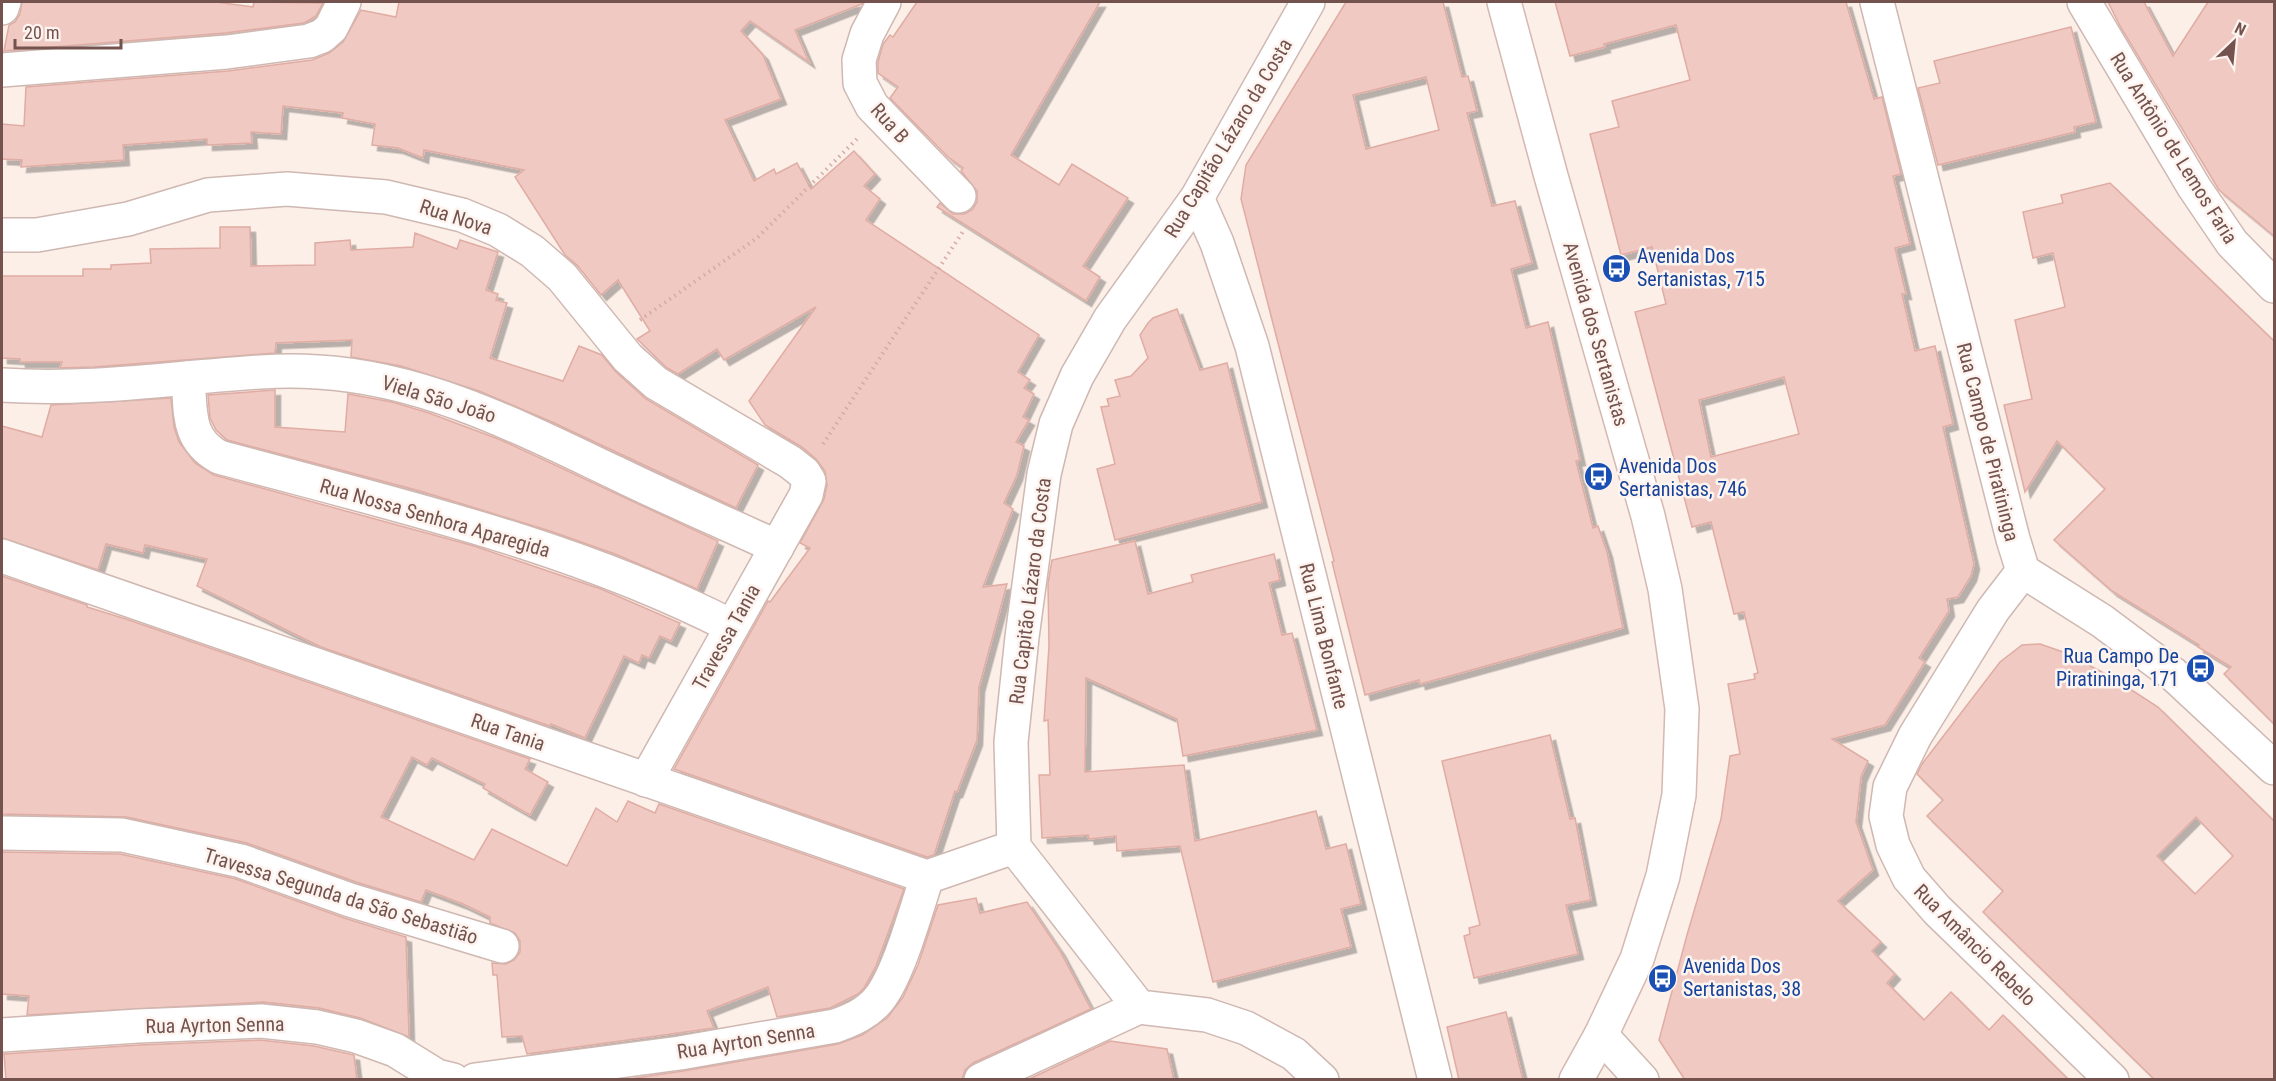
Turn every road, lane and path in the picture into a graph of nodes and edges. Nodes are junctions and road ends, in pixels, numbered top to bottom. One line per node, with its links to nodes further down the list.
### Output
1 (4, 2): 8 (street)
2 (344, 2): 9 (street)
3 (884, 2): 10 (street, Rua B)
4 (1308, 2): 12 (street, Rua Capitão Lázaro da Costa)
5 (1504, 2): 31 (street, Avenida dos Sertanistas)
6 (1877, 2): 21 (street, Rua Campo de Piratininga)
7 (2084, 2): 14 (street, Rua Antônio de Lemos Faria)
8 (2, 8)
9 (2, 70)
10 (881, 115): 11 (street, Rua B); 15 (path)
11 (958, 196): 18 (path)
12 (1197, 198): 26 (street, Rua Capitão Lázaro da Costa); 36 (street, Rua Lima Bonfante)
13 (2, 235): 15 (street, Rua Nova)
14 (2274, 286)
15 (613, 339): 18 (street, Rua Nova)
16 (188, 378): 17 (street, Viela São João); 19 (street, Viela São João); 22 (street, Rua Nossa Senhora Aparegida)
17 (2, 385)
18 (805, 484): 19 (street, Travessa Tania)
19 (777, 547): 22 (street, Travessa Tania)
20 (2, 556): 24 (street, Rua Tania)
21 (2023, 571): 23 (street); 39 (street, Rua Amâncio Rebelo)
22 (732, 626): 24 (street, Travessa Tania)
23 (2274, 768)
24 (646, 780): 27 (street, Rua Tania)
25 (2, 833): 28 (street, Travessa Segunda da São Sebastião)
26 (1014, 847): 27 (street); 29 (street)
27 (927, 878): 33 (street, Rua Ayrton Senna)
28 (502, 946)
29 (1139, 1007): 34 (street); 35 (street)
30 (2, 1035): 32 (street, Rua Ayrton Senna)
31 (1601, 1035): 37 (street, Avenida dos Sertanistas); 38 (street)
32 (453, 1080)
33 (475, 1080)
34 (981, 1080)
35 (1322, 1080)
36 (1435, 1080)
37 (1576, 1080)
38 (1642, 1080)
39 (2112, 1080)

